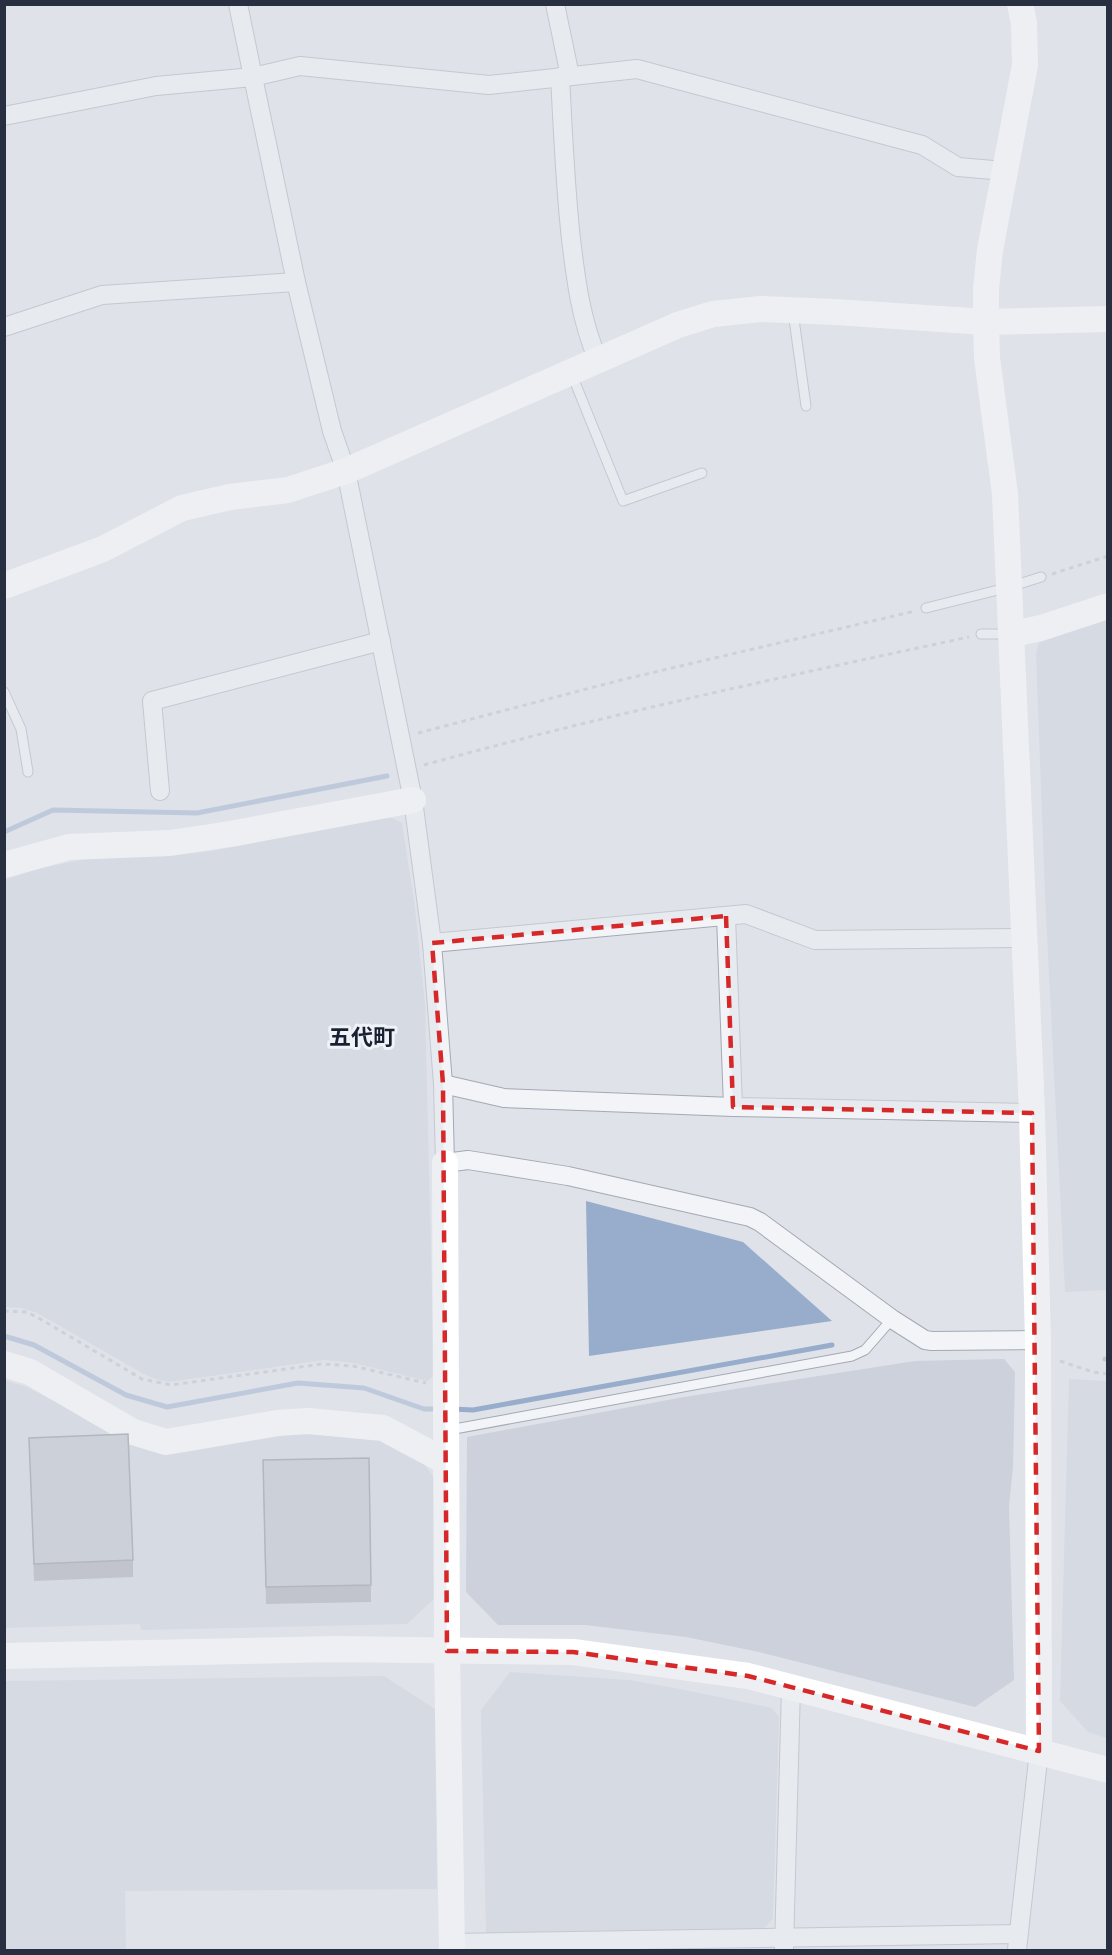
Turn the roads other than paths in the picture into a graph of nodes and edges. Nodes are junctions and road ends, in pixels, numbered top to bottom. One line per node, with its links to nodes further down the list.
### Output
1 (238, 4): 4 (street)
2 (555, 4): 5 (street)
3 (1020, 4): 7 (street)
4 (253, 77): 5 (street); 6 (street); 8 (street)
5 (565, 77): 7 (street); 13 (street)
6 (4, 116)
7 (1005, 171): 11 (street)
8 (296, 282): 12 (street); 16 (street)
9 (792, 310): 11 (street); 13 (street); 15 (lane)
10 (1107, 319): 11 (street)
11 (986, 322): 20 (street)
12 (4, 327)
13 (598, 360): 14 (street)
14 (571, 372): 16 (street); 17 (lane)
15 (806, 406)
16 (346, 471): 19 (street); 25 (street)
17 (702, 473)
18 (1041, 577): 20 (lane)
19 (4, 586)
20 (1010, 587): 22 (lane); 24 (street)
21 (1107, 606): 24 (street)
22 (926, 608)
23 (981, 634): 24 (lane)
24 (1012, 634): 32 (street)
25 (381, 641): 28 (street); 29 (street)
26 (4, 692): 27 (lane)
27 (28, 772)
28 (160, 791)
29 (413, 800): 30 (street); 33 (street)
30 (4, 865)
31 (726, 916): 32 (street); 33 (street); 35 (street)
32 (1025, 938): 36 (street)
33 (432, 944): 34 (street)
34 (443, 1084): 35 (street); 37 (street)
35 (733, 1107): 36 (street)
36 (1032, 1113): 39 (street)
37 (444, 1163): 38 (street); 41 (street)
38 (892, 1319): 39 (street); 41 (lane)
39 (1038, 1340): 46 (street)
40 (4, 1364): 42 (street)
41 (445, 1431): 42 (street)
42 (446, 1461): 43 (street)
43 (447, 1651): 44 (street); 45 (street); 50 (street)
44 (4, 1656)
45 (790, 1687): 46 (street); 49 (street)
46 (1039, 1751): 47 (street); 48 (street)
47 (1107, 1770)
48 (1018, 1942): 49 (street)
49 (784, 1944): 50 (street)
50 (452, 1947)

